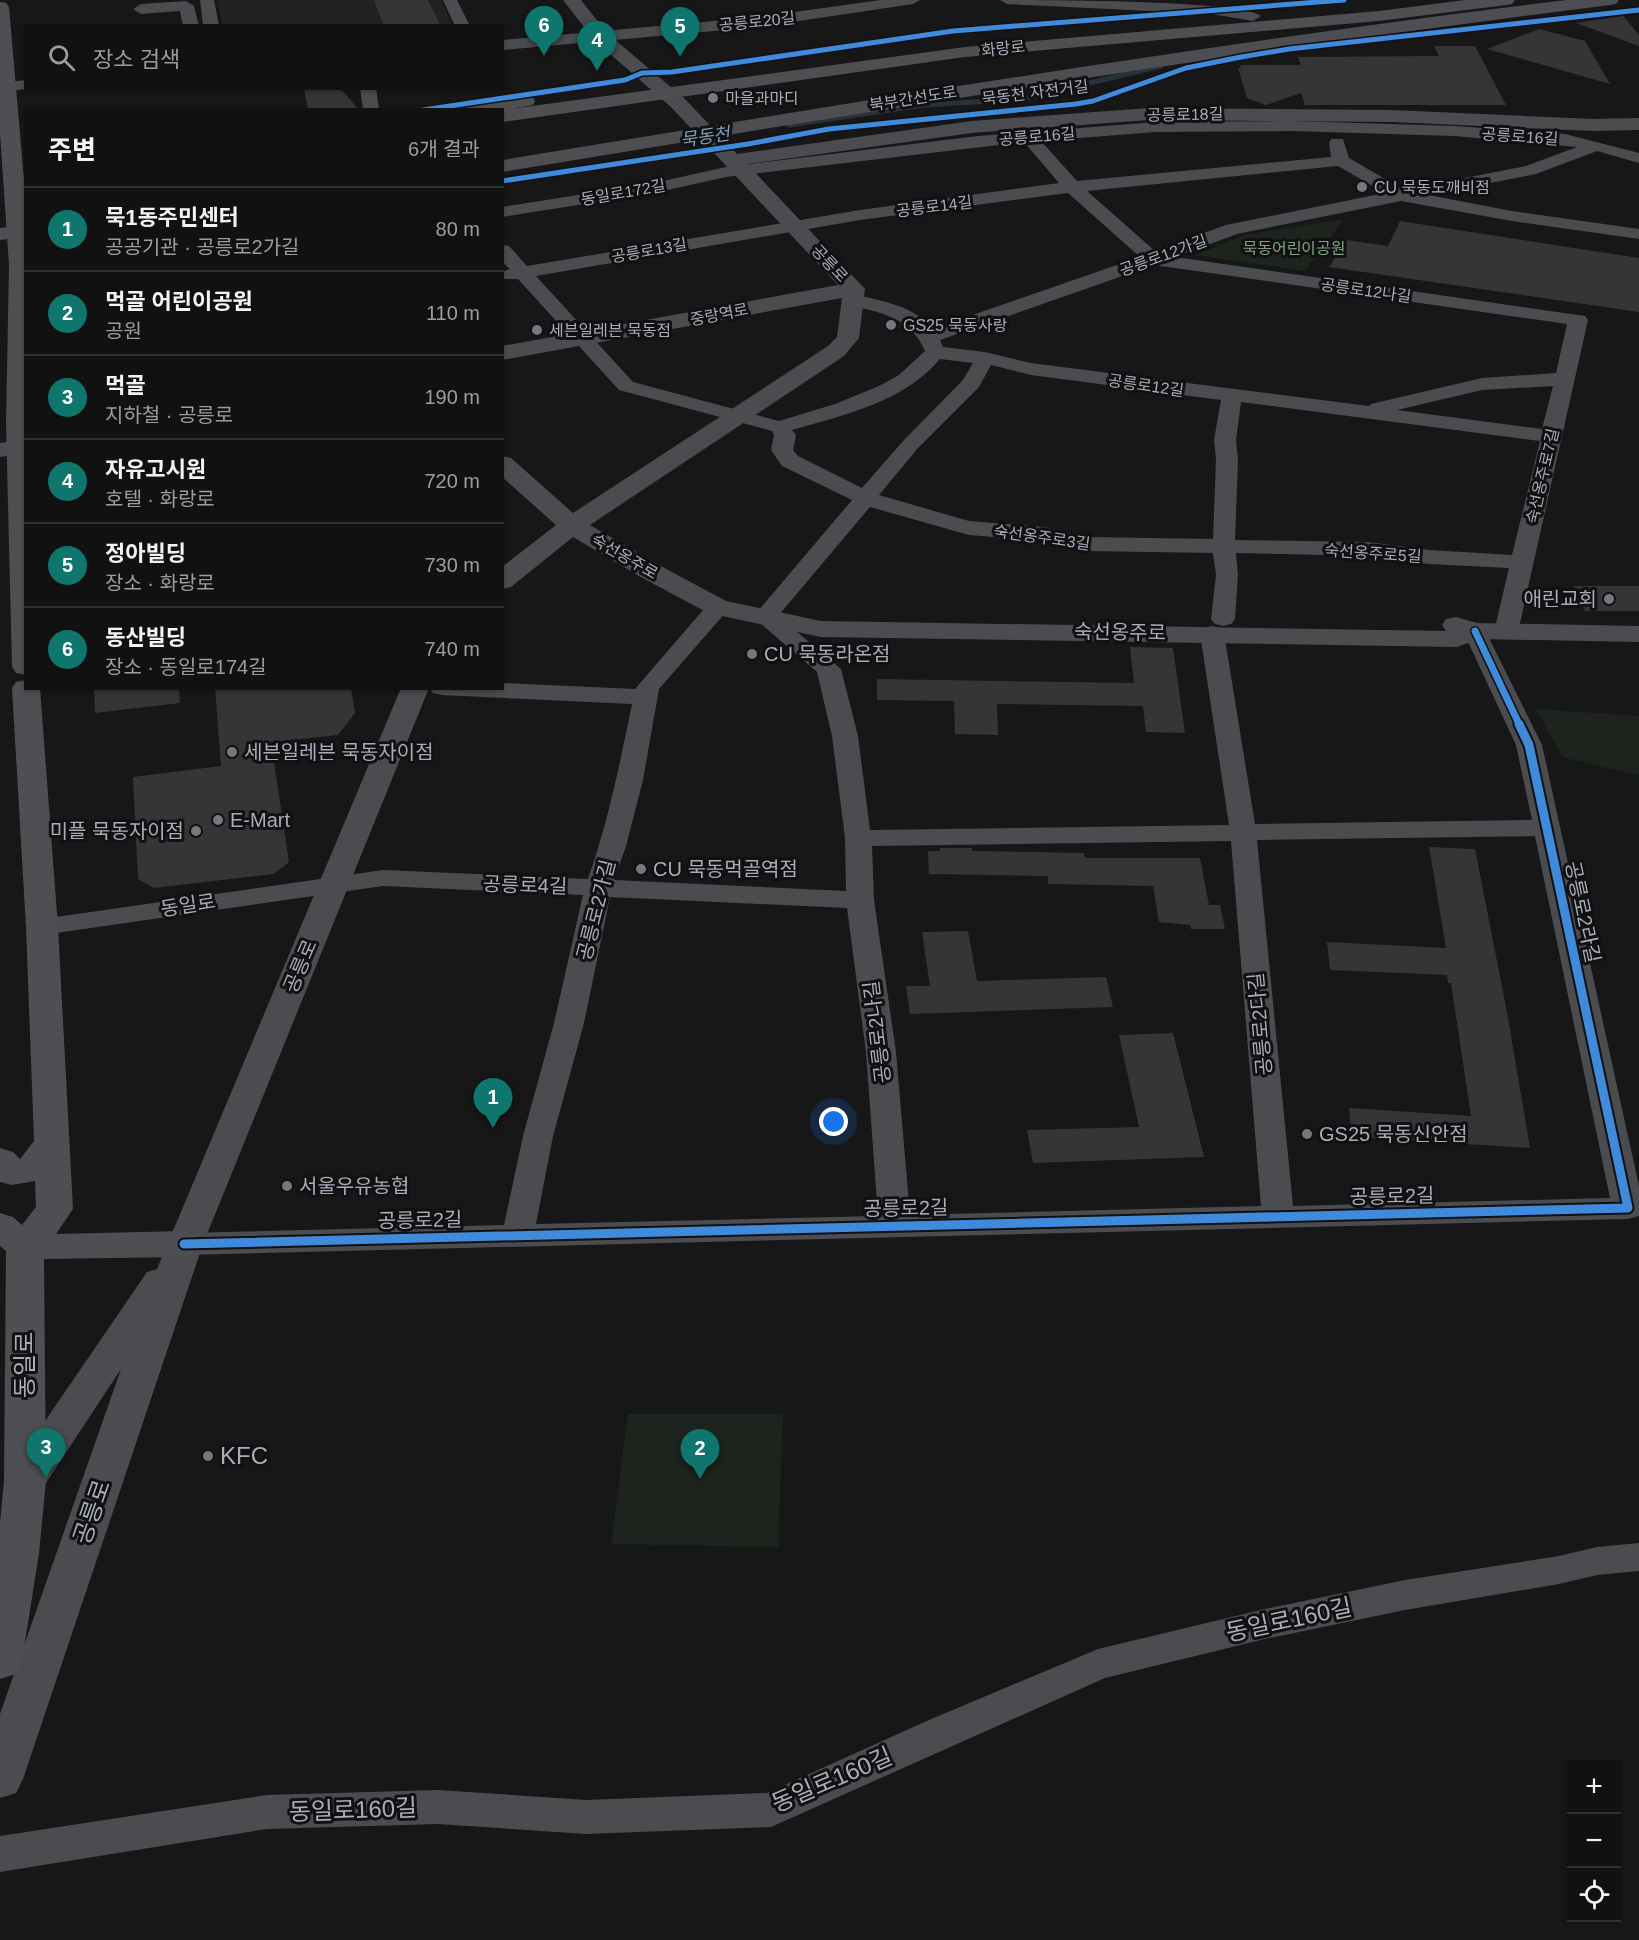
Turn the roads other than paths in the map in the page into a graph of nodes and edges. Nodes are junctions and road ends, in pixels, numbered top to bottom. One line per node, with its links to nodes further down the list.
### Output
1 (207, 0): 15 (street)
2 (450, 0): 16 (street)
3 (573, 0): 17 (street)
4 (913, 0): 17 (street, 공릉로20길)
5 (1007, 0): 12 (street)
6 (1424, 0): 12 (main road, 화랑로)
7 (1506, 0): 21 (main road, 화랑로)
8 (1558, 0): 31 (highway, 북부간선도로)
9 (1610, 0): 35 (highway, 북부간선도로)
10 (140, 4): 13 (street); 14 (street)
11 (0, 7): 19 (main road)
12 (1253, 16): 21 (main road, 화랑로)
13 (144, 24)
14 (190, 24)
15 (211, 24)
16 (462, 24)
17 (601, 37): 18 (street, 공릉로20길); 21 (street)
18 (504, 45)
19 (11, 87): 36 (main road)
20 (368, 90): 22 (street)
21 (665, 93): 23 (main road, 화랑로); 24 (main road, 화랑로); 34 (street, 공릉로)
22 (370, 108)
23 (490, 108)
24 (504, 116)
25 (1639, 124): 27 (street, 공릉로18길)
26 (1333, 126): 28 (street, 공릉로16길); 30 (street, 공릉로16길); 33 (street)
27 (1612, 131): 29 (street); 30 (street, 공릉로12가길); 34 (street, 공릉로18길)
28 (1028, 137): 34 (street, 공릉로16길); 37 (street)
29 (1639, 145)
30 (1597, 146): 32 (street); 38 (street, 공릉로12가길)
31 (504, 156)
32 (1639, 158)
33 (1341, 160): 37 (street, 공릉로14길); 38 (street)
34 (735, 162): 39 (street, 동일로172길); 41 (street, 공릉로)
35 (504, 166)
36 (13, 181): 40 (main road)
37 (1072, 187): 41 (street, 공릉로14길); 47 (street)
38 (1402, 196): 43 (street, 공릉로12가길); 47 (street, 공릉로12가길)
39 (504, 212)
40 (21, 223): 42 (highway); 50 (main road)
41 (795, 225): 48 (street, 공릉로13길); 51 (street, 공릉로)
42 (0, 234)
43 (1639, 234)
44 (24, 240): 45 (highway)
45 (0, 244)
46 (504, 252): 48 (street)
47 (1153, 259): 52 (street, 공릉로12나길); 54 (street, 공릉로12가길)
48 (524, 272): 49 (street, 공릉로13길); 53 (street)
49 (504, 276)
50 (23, 295): 63 (main road)
51 (854, 295): 53 (street, 중랑역로); 54 (street); 60 (street, 공릉로)
52 (1578, 320): 57 (street, 숙선옹주로7길)
53 (583, 338): 55 (street, 중랑역로); 60 (street)
54 (933, 345): 56 (street, 공릉로12길); 61 (street)
55 (504, 353)
56 (985, 358): 58 (street, 공릉로12길); 66 (street)
57 (1565, 380): 59 (street, 공릉로12길); 62 (street, 숙선옹주로7길)
58 (1232, 396): 59 (street, 공릉로12길); 68 (street)
59 (1357, 412): 62 (street, 공릉로12길)
60 (738, 417): 61 (street); 67 (street, 공릉로)
61 (779, 427): 66 (street)
62 (1551, 436): 69 (street, 숙선옹주로7길)
63 (15, 448): 65 (main road)
64 (504, 465): 67 (street, 숙선옹주로)
65 (10, 498): 77 (main road)
66 (865, 498): 68 (street, 숙선옹주로3길); 72 (street)
67 (572, 525): 70 (street, 공릉로); 71 (street, 숙선옹주로)
68 (1224, 546): 69 (street, 숙선옹주로5길); 73 (street)
69 (1522, 562): 75 (street, 숙선옹주로7길)
70 (504, 579)
71 (718, 607): 72 (street, 숙선옹주로); 82 (street, 공릉로2가길)
72 (765, 617): 73 (street, 숙선옹주로); 86 (street, 공릉로2나길)
73 (1217, 626): 74 (street, 숙선옹주로); 85 (street, 공릉로2다길)
74 (1475, 631): 75 (street, 숙선옹주로); 84 (street, 공릉로2라길)
75 (1506, 632): 76 (street, 숙선옹주로)
76 (1639, 634)
77 (24, 638)
78 (24, 648): 79 (main road)
79 (0, 654)
80 (414, 690): 87 (street, 공릉로)
81 (487, 690): 82 (street)
82 (645, 697): 88 (street, 공릉로2가길)
83 (18, 698): 90 (main road)
84 (1546, 828): 85 (street); 93 (street, 공릉로2라길)
85 (1243, 831): 86 (street); 94 (street, 공릉로2다길)
86 (858, 838): 89 (street, 공릉로2나길)
87 (334, 883): 88 (street, 공릉로4길); 90 (street, 동일로); 98 (street, 공릉로)
88 (598, 888): 89 (street, 공릉로4길); 96 (street, 공릉로2가길)
89 (860, 900): 95 (street, 공릉로2나길)
90 (42, 927): 91 (main road)
91 (51, 1143): 92 (main road); 97 (main road)
92 (0, 1160)
93 (1628, 1208): 94 (street, 공릉로2길)
94 (1278, 1217): 95 (street, 공릉로2길)
95 (895, 1227): 96 (street, 공릉로2길)
96 (518, 1236): 98 (street, 공릉로2길)
97 (8, 1241): 98 (main road); 99 (main road, 동일로)
98 (184, 1244): 99 (street, 공릉로); 103 (street, 공릉로)
99 (25, 1481): 100 (main road, 동일로)
100 (9, 1554): 102 (main road, 동일로)
101 (1639, 1557): 104 (street, 동일로160길)
102 (0, 1660)
103 (0, 1779)
104 (0, 1854)

